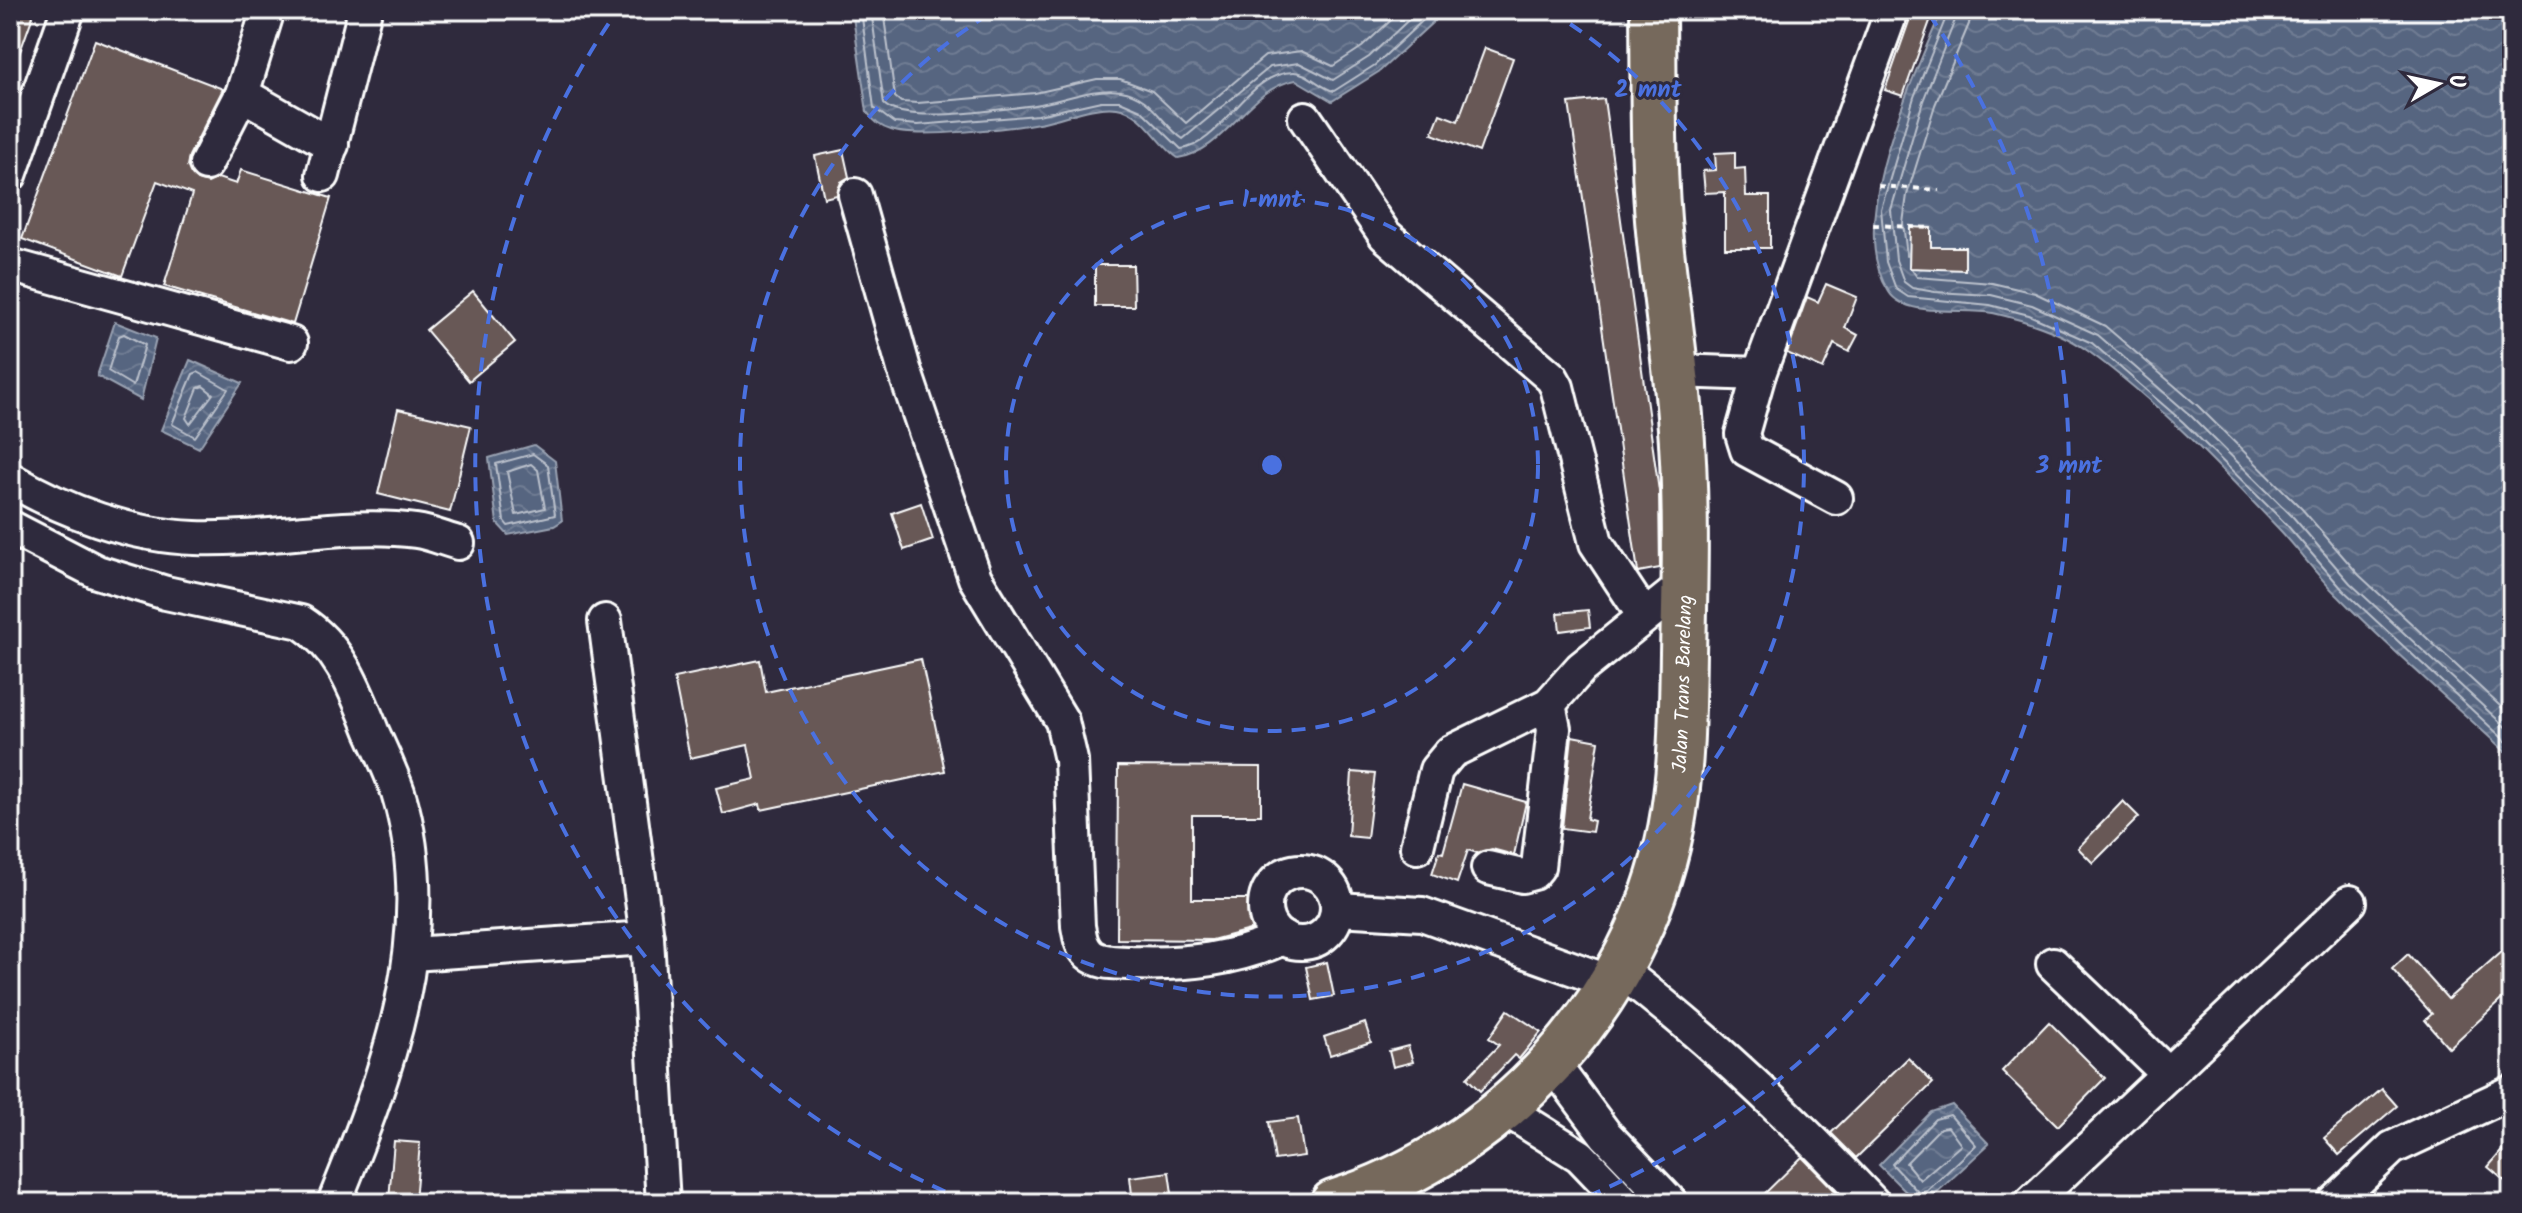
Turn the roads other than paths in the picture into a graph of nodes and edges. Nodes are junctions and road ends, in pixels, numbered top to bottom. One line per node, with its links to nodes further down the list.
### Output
1 (68, 10): 10 (street)
2 (268, 10): 6 (street)
3 (365, 10): 8 (street)
4 (1653, 10): 15 (highway, Jalan Trans Barelang)
5 (1892, 10): 16 (street)
6 (242, 94): 8 (street); 9 (street)
7 (1305, 118): 22 (street)
8 (332, 145): 11 (street)
9 (206, 164)
10 (10, 175)
11 (323, 175)
12 (855, 195): 30 (street)
13 (10, 265): 14 (street)
14 (291, 343)
15 (1676, 371): 16 (street); 21 (highway, Jalan Trans Barelang)
16 (1759, 374): 18 (street)
17 (10, 479): 20 (street)
18 (1836, 498)
19 (10, 527): 31 (street)
20 (458, 543)
21 (1684, 585): 22 (street); 33 (highway, Jalan Trans Barelang)
22 (1644, 616): 24 (street)
23 (605, 621): 29 (street)
24 (1549, 704): 25 (street); 26 (street)
25 (1417, 847)
26 (1488, 868)
27 (2350, 902): 35 (street)
28 (1338, 909): 30 (street); 30 (street); 33 (street)
29 (647, 938): 31 (street); 41 (street)
30 (1283, 938)
31 (412, 954): 40 (street)
32 (2053, 964): 35 (street)
33 (1614, 976): 34 (highway, Jalan Trans Barelang); 45 (street)
34 (1553, 1064): 37 (highway, Jalan Trans Barelang); 38 (street)
35 (2168, 1074): 46 (street)
36 (2512, 1092): 47 (street)
37 (1505, 1109): 39 (street); 42 (highway, Jalan Trans Barelang)
38 (1606, 1135): 39 (street); 44 (street)
39 (1580, 1156): 43 (street)
40 (334, 1203)
41 (663, 1203)
42 (1333, 1203)
43 (1625, 1203)
44 (1671, 1203)
45 (1873, 1203)
46 (2031, 1203)
47 (2334, 1203)

